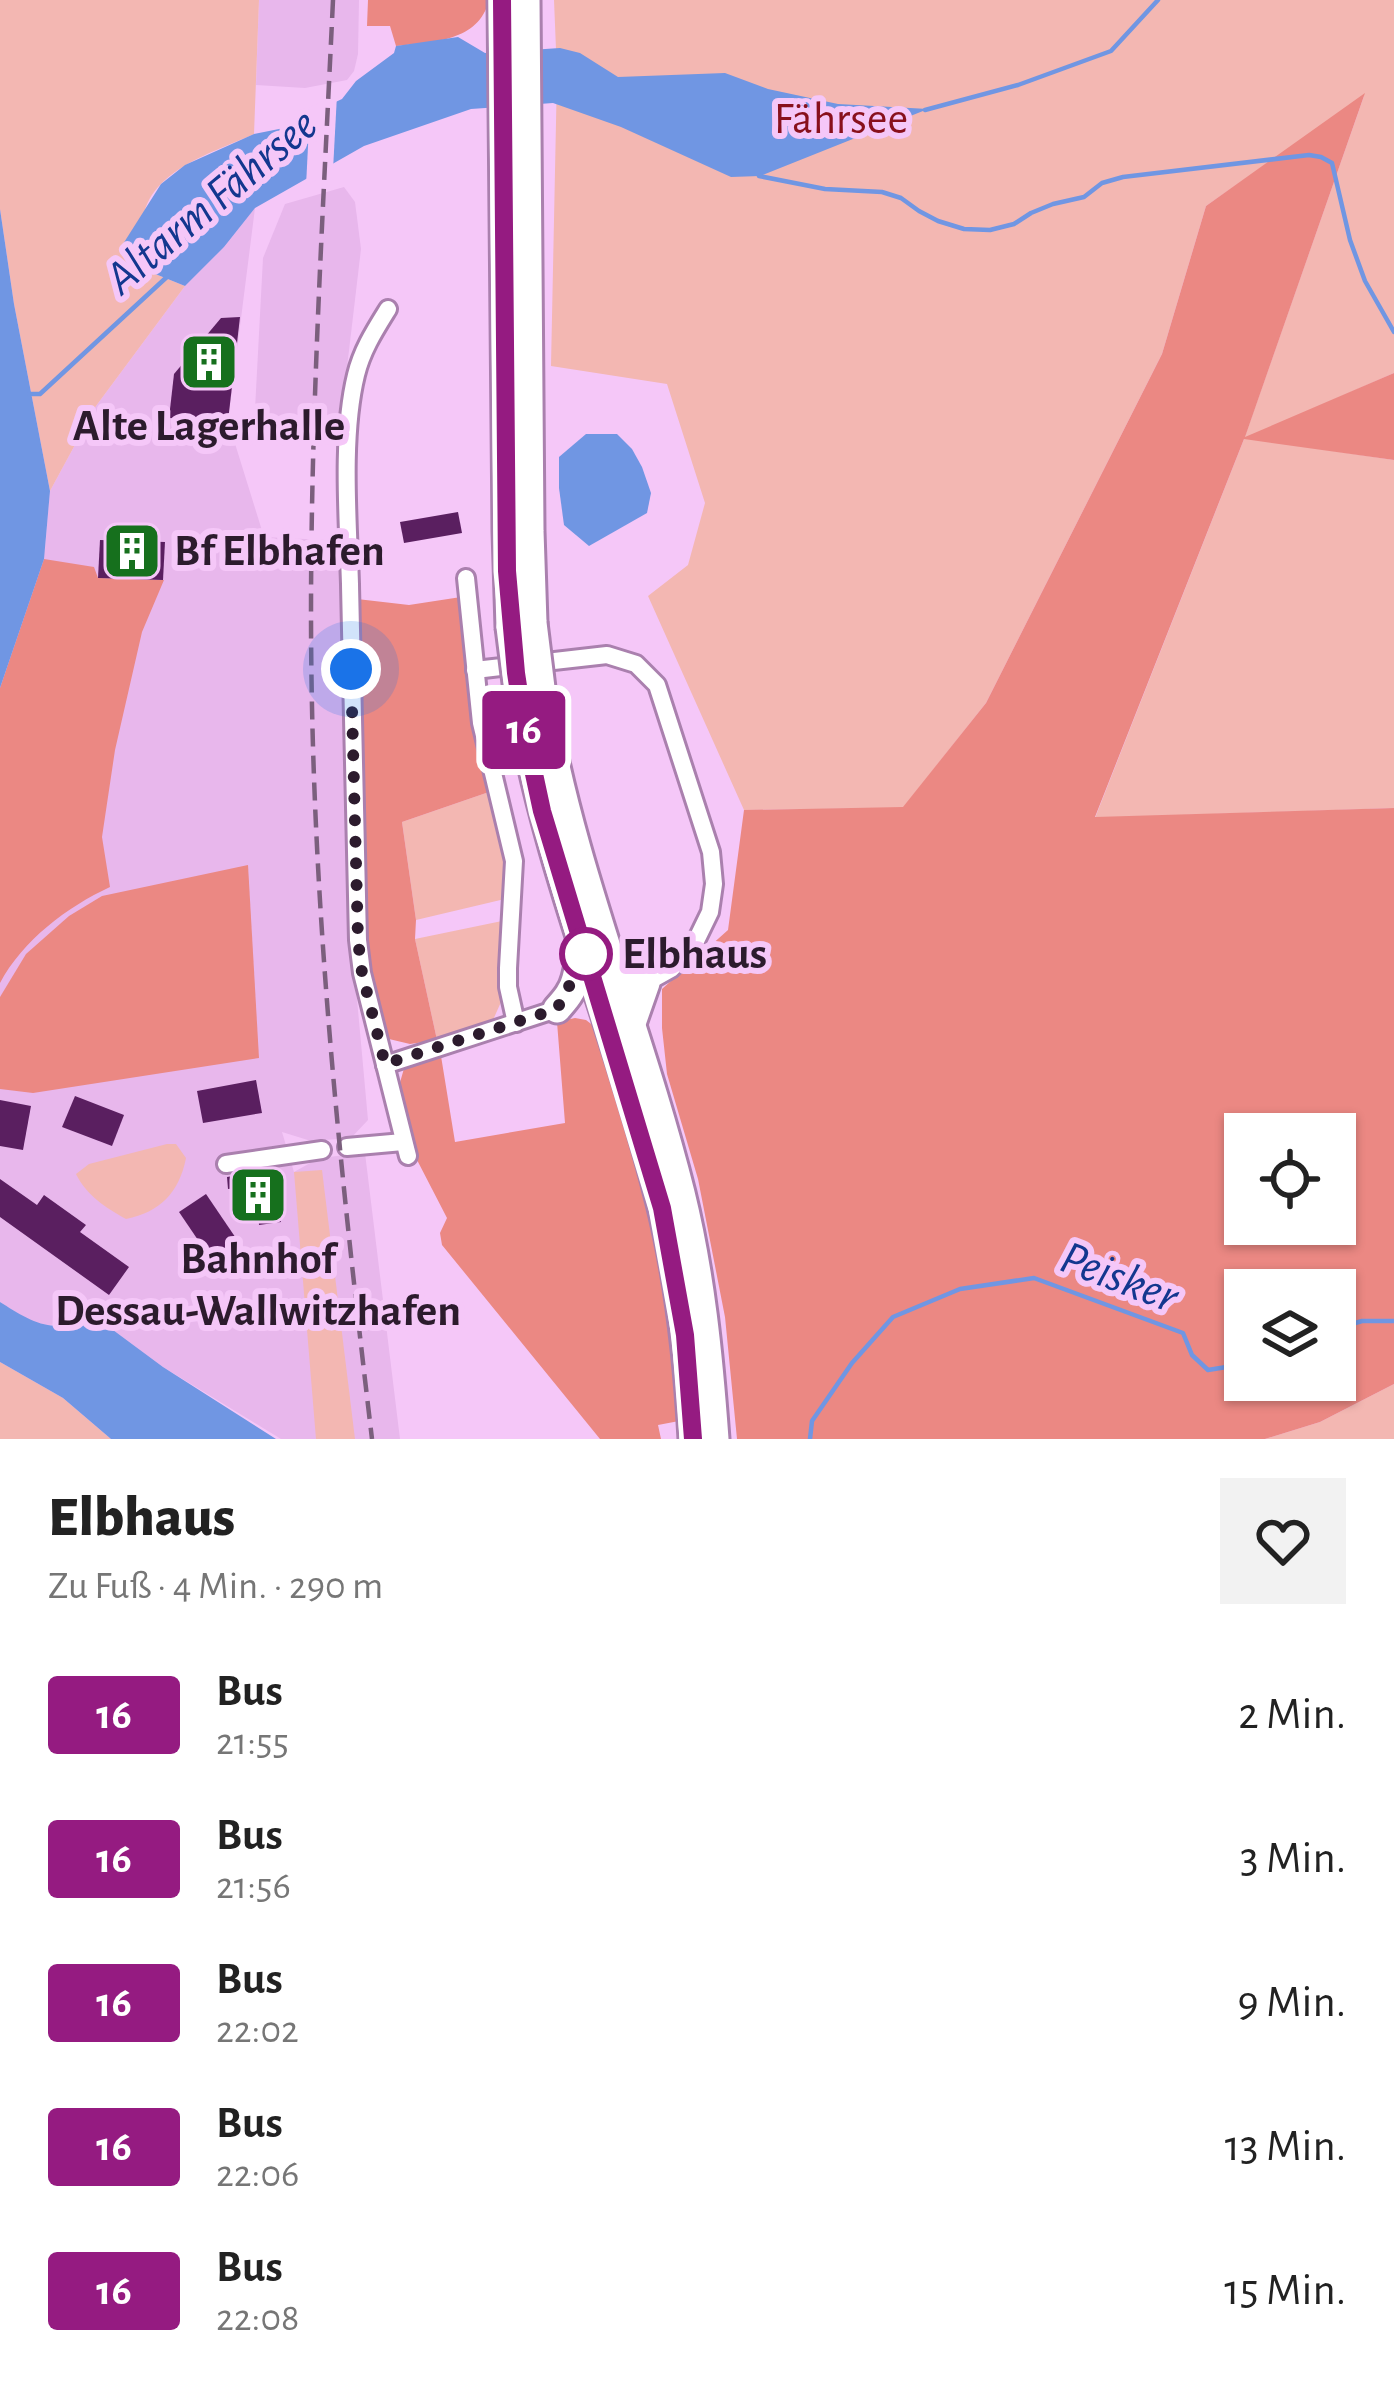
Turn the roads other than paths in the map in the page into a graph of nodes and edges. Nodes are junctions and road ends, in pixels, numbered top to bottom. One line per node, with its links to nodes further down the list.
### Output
1 (514, 6): 5 (highway, bridge)
2 (388, 309): 13 (street)
3 (466, 578): 4 (street)
4 (475, 670): 8 (street); 11 (street)
5 (531, 698): 6 (highway); 7 (highway)
6 (586, 953): 9 (highway); 10 (highway)
7 (614, 968): 8 (highway); 12 (highway)
8 (646, 983): 12 (highway)
9 (603, 1008): 10 (highway); 17 (highway)
10 (557, 1009): 11 (street)
11 (516, 1023): 13 (street)
12 (631, 1026): 18 (highway)
13 (385, 1064): 14 (street)
14 (346, 1147)
15 (322, 1150): 16 (street)
16 (226, 1164)
17 (693, 1439)
18 (715, 1439)

